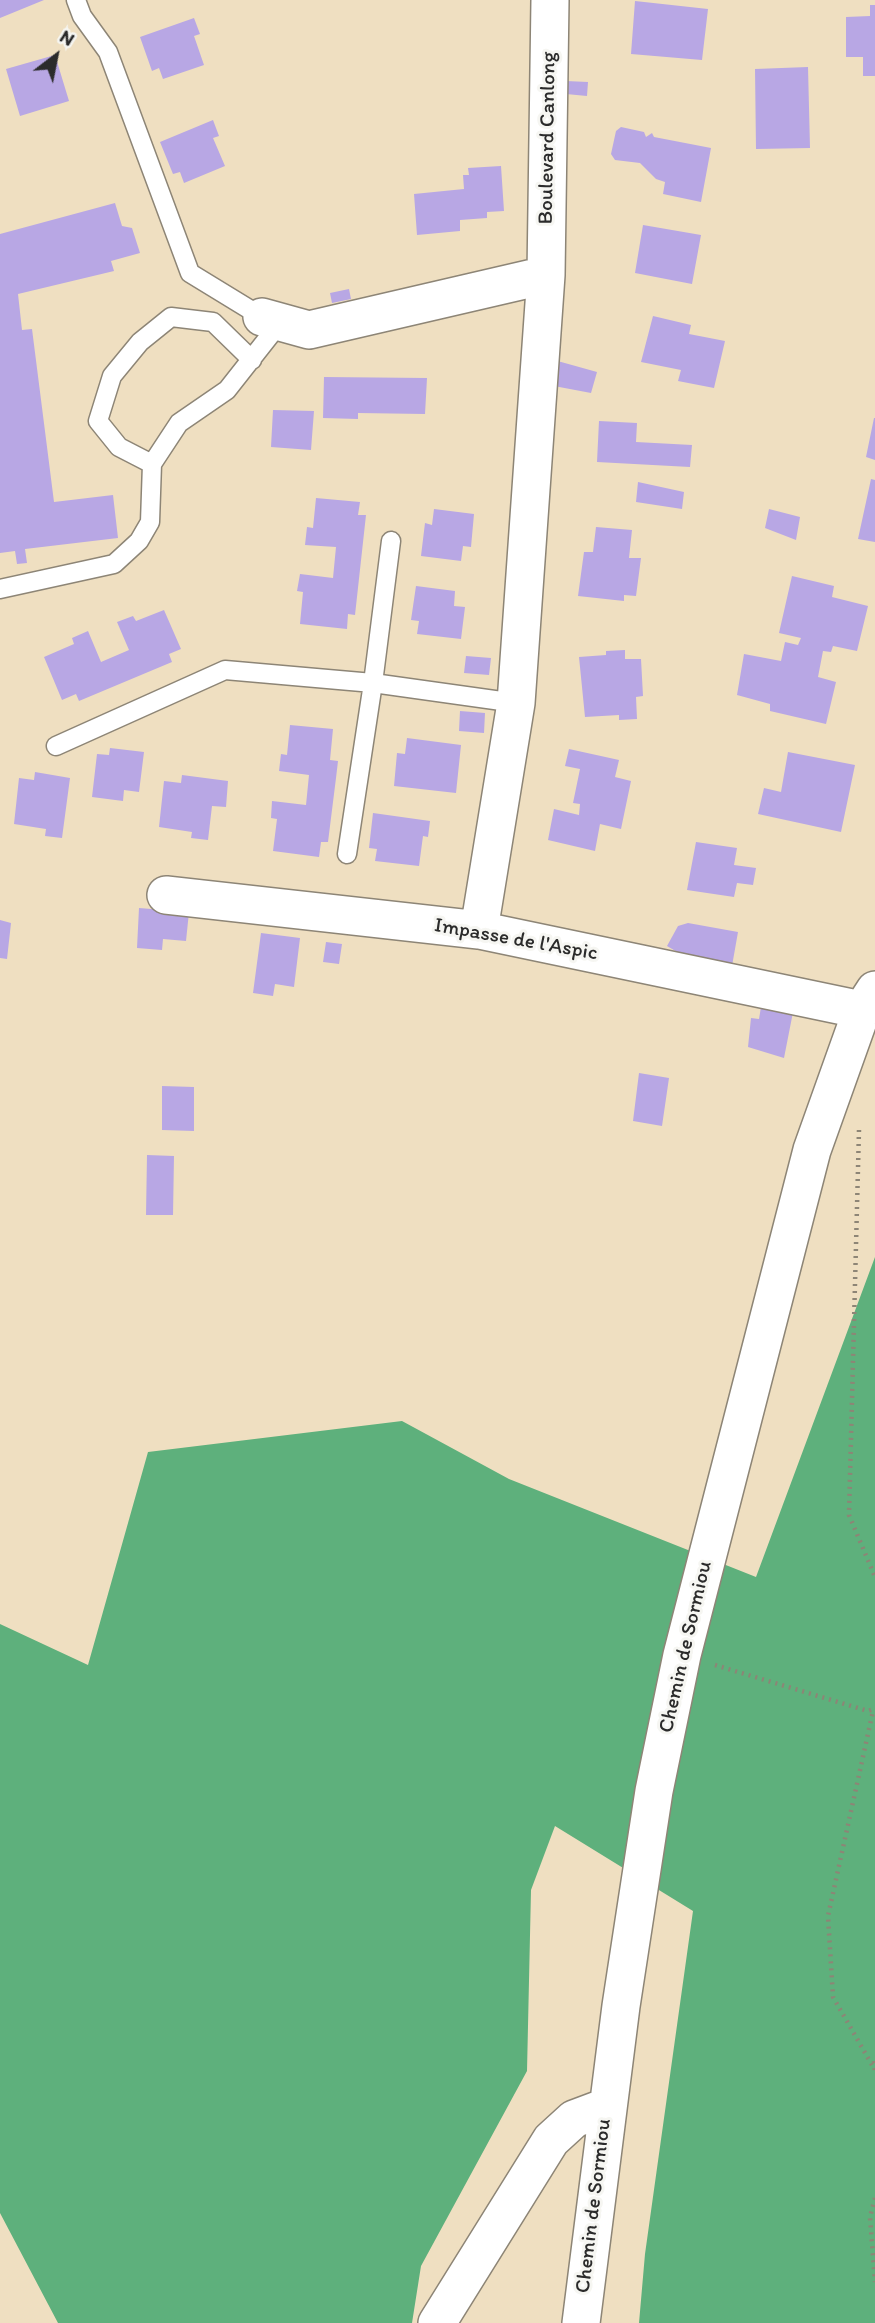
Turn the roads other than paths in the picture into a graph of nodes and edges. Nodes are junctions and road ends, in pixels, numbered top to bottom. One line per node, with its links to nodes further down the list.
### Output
1 (76, 0): 4 (lane)
2 (550, 0): 3 (street, Boulevard Canlong)
3 (547, 275): 4 (street); 10 (street, Boulevard Canlong)
4 (270, 321): 5 (lane)
5 (251, 360): 6 (lane); 6 (lane)
6 (152, 464): 8 (lane)
7 (391, 541): 9 (lane)
8 (0, 589)
9 (373, 683): 10 (lane); 11 (lane); 12 (lane)
10 (516, 703): 14 (street, Boulevard Canlong)
11 (56, 746)
12 (346, 854)
13 (166, 895): 14 (street, Impasse de l'Aspic)
14 (479, 930): 15 (street, Impasse de l'Aspic)
15 (868, 1000): 16 (street, Chemin de Sormiou)
16 (606, 2107): 17 (street); 18 (street, Chemin de Sormiou)
17 (437, 2323)
18 (581, 2323)

